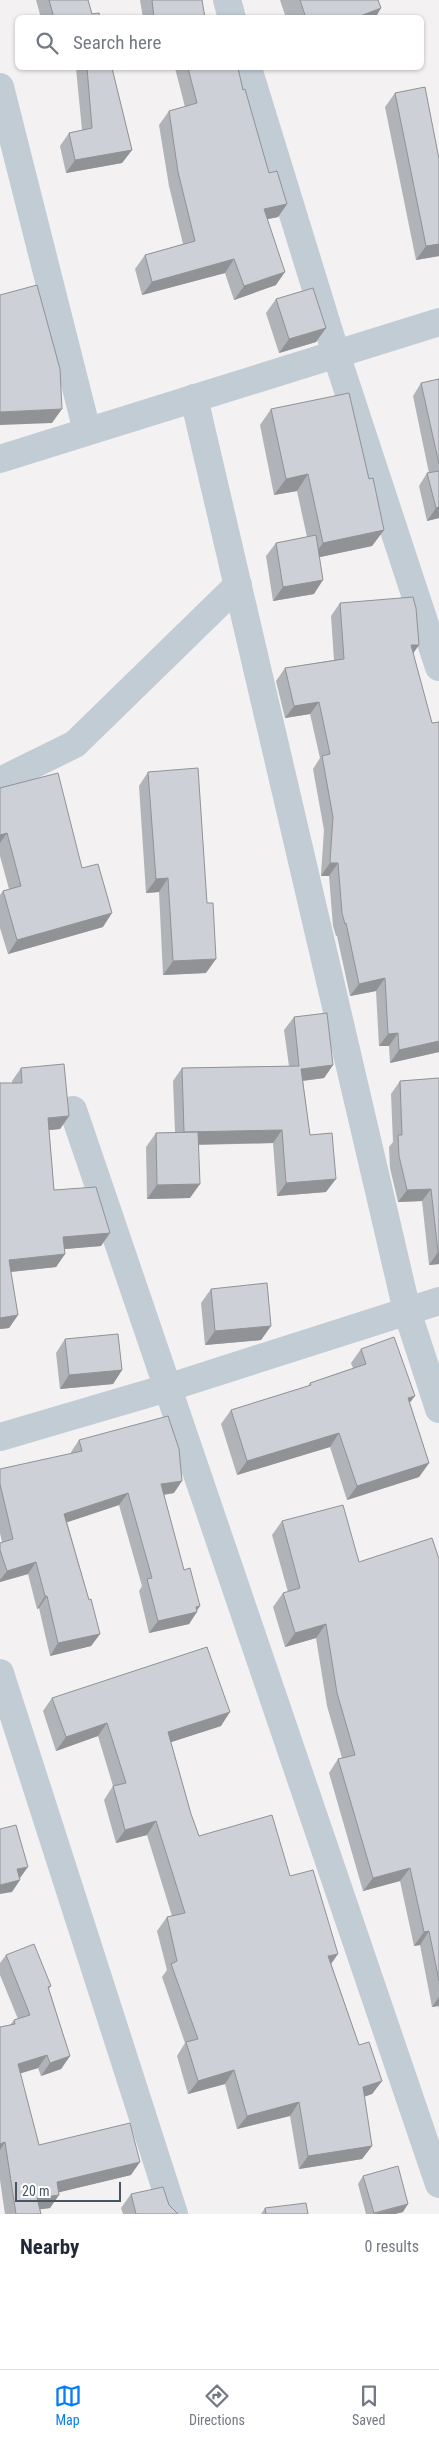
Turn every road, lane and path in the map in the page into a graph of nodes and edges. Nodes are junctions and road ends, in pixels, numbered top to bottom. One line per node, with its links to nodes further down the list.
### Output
1 (227, 0): 2 (street)
2 (231, 15)
3 (249, 70): 6 (street)
4 (0, 87): 8 (street)
5 (439, 322): 6 (street)
6 (336, 354): 7 (street); 11 (street)
7 (194, 398): 8 (street); 10 (street)
8 (87, 431): 9 (street)
9 (0, 459)
10 (238, 585): 12 (street); 15 (street)
11 (439, 667)
12 (0, 781)
13 (73, 1110): 16 (street)
14 (439, 1301): 15 (street)
15 (407, 1311): 16 (street); 17 (street)
16 (167, 1388): 18 (street); 20 (street)
17 (439, 1409)
18 (0, 1437)
19 (0, 1673): 21 (street)
20 (439, 2184)
21 (174, 2214)

